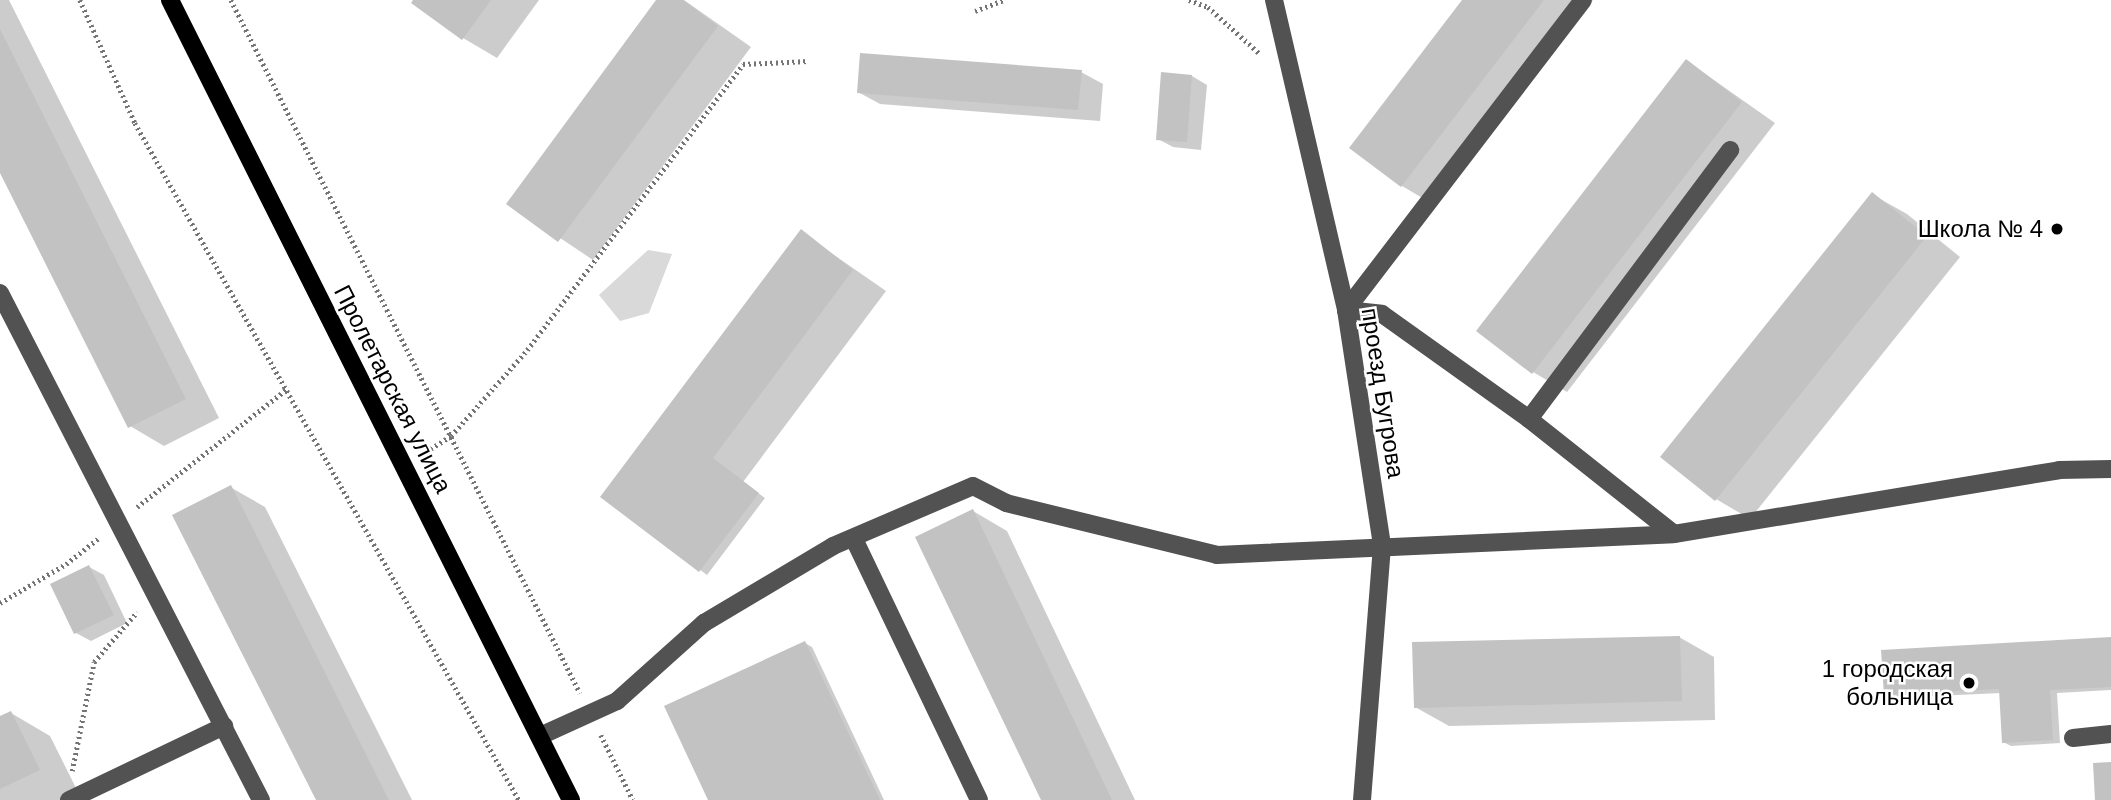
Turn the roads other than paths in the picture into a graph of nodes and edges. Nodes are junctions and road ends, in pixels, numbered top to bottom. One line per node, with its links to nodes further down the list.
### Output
1 (170, 0): 14 (main road, Пролетарская улица)
2 (1274, 0): 6 (street, проезд Бугрова)
3 (1583, 0): 6 (street)
4 (1730, 150): 7 (street)
5 (0, 293): 12 (street)
6 (1346, 310): 7 (street); 11 (street, проезд Бугрова)
7 (1529, 419): 9 (street)
8 (2111, 468): 9 (street)
9 (1674, 534): 11 (street)
10 (854, 539): 11 (street); 14 (street); 19 (street)
11 (1382, 546): 20 (street, проезд Бугрова)
12 (224, 726): 16 (street); 17 (street)
13 (2111, 734): 15 (street)
14 (540, 736): 18 (main road, Пролетарская улица)
15 (2073, 738)
16 (69, 800)
17 (261, 800)
18 (571, 800)
19 (979, 800)
20 (1362, 800)

